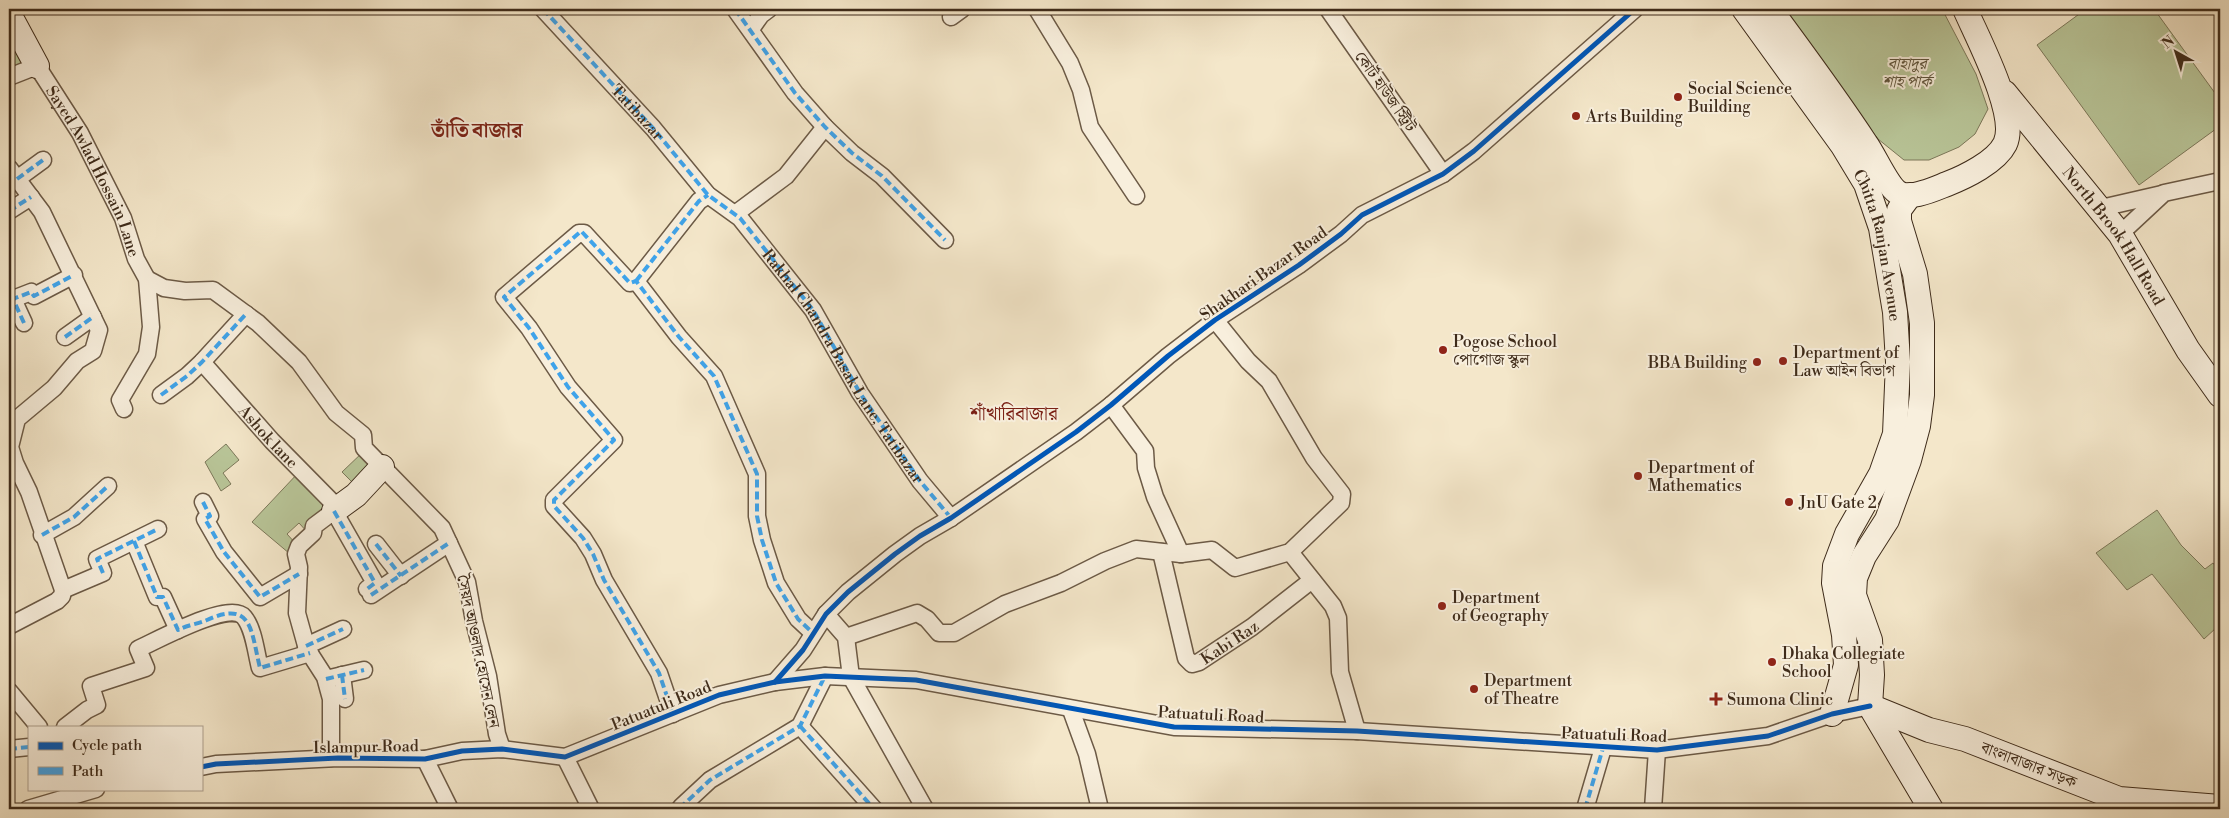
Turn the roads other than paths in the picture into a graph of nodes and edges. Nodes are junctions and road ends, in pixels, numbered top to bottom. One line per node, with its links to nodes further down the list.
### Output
1 (543, 9): 21 (street, Tatibazar)
2 (736, 9): 11 (street)
3 (769, 9): 11 (street)
4 (1037, 9): 24 (street)
5 (1328, 9): 18 (street, কোর্ট হাউজ স্ট্রিট)
6 (1635, 9): 18 (street, Shakhari Bazar Road)
7 (1744, 9): 22 (main road, Chitta Ranjan Avenue)
8 (1770, 9): 22 (main road, Chitta Ranjan Avenue)
9 (1965, 9): 14 (main road)
10 (9, 14): 12 (main road)
11 (751, 28): 15 (street)
12 (37, 66): 13 (street); 31 (street, Sayed Awlad Hossain Lane)
13 (9, 77)
14 (1997, 84): 22 (main road); 25 (main road, North Brook Hall Road)
15 (826, 127): 27 (street); 29 (street)
16 (43, 160): 17 (street)
17 (13, 174): 23 (street)
18 (1443, 174): 35 (street, Shakhari Bazar Road)
19 (2220, 181): 20 (street)
20 (2164, 193): 25 (street); 28 (street)
21 (708, 194): 27 (street, Tatibazar); 32 (street)
22 (1891, 194): 76 (main road, Chitta Ranjan Avenue); 79 (main road, Chitta Ranjan Avenue)
23 (31, 196): 26 (street); 30 (street)
24 (1136, 196)
25 (2101, 208): 28 (main road, North Brook Hall Road)
26 (9, 211)
27 (735, 214): 48 (street, Rakhal Chandra Basak Lane, Tatibazar)
28 (2120, 234): 39 (main road, North Brook Hall Road)
29 (945, 240)
30 (74, 275): 34 (street); 36 (street)
31 (147, 279): 33 (street, সৈয়দ আওলাদ হোসেন লেন); 42 (street)
32 (636, 281): 65 (street); 78 (street)
33 (246, 314): 38 (street); 44 (street, সৈয়দ আওলাদ হোসেন লেন)
34 (93, 318): 37 (street); 43 (street)
35 (1215, 320): 41 (street, Shakhari Bazar Road); 55 (street)
36 (24, 323)
37 (66, 338)
38 (202, 362): 40 (street); 47 (street, Ashok lane)
39 (2220, 394)
40 (161, 395)
41 (1111, 405): 48 (street, Shakhari Bazar Road); 56 (street)
42 (124, 408)
43 (10, 439): 50 (street)
44 (382, 467): 47 (main road); 52 (street, সৈয়দ আওলাদ হোসেন লেন)
45 (108, 486): 50 (street)
46 (203, 502): 57 (street)
47 (336, 509): 57 (street); 58 (street, Ashok lane)
48 (951, 518): 61 (street, Shakhari Bazar Road)
49 (158, 529): 51 (street)
50 (42, 535): 60 (street)
51 (134, 541): 60 (street); 64 (street)
52 (449, 543): 58 (street); 87 (street, সৈয়দ আওলাদ হোসেন লেন)
53 (376, 544): 58 (street)
54 (1161, 552): 56 (street); 59 (street, Kabi Raz); 66 (street)
55 (1290, 552): 56 (street); 59 (street)
56 (1181, 554)
57 (298, 574): 67 (street)
58 (401, 576)
59 (1312, 580): 83 (street)
60 (63, 590): 62 (street)
61 (826, 614): 65 (street, Shakhari Bazar Road); 66 (street)
62 (9, 626)
63 (343, 629): 67 (street)
64 (178, 630): 67 (street); 81 (street)
65 (813, 633): 73 (street, Shakhari Bazar Road)
66 (846, 637): 71 (street)
67 (308, 650): 72 (street)
68 (364, 670): 69 (street)
69 (342, 675): 72 (street); 75 (street)
70 (825, 676): 71 (street, Patuatuli Road); 73 (street, Patuatuli Road); 82 (street)
71 (851, 677): 77 (street, Patuatuli Road); 101 (street)
72 (326, 679): 90 (street)
73 (775, 682): 78 (street, Patuatuli Road)
74 (9, 691): 80 (street)
75 (346, 699)
76 (1870, 706): 79 (street, Patuatuli Road); 95 (main road, বাংলাবাজার সড়ক); 105 (main road)
77 (1071, 710): 83 (street, Patuatuli Road); 102 (street)
78 (673, 714): 89 (street, Patuatuli Road)
79 (1832, 714): 88 (street, Patuatuli Road)
80 (39, 726)
81 (66, 726)
82 (800, 726): 99 (street); 100 (street)
83 (1357, 731): 85 (street, Patuatuli Road)
84 (28, 747): 86 (street)
85 (1603, 748): 88 (street, Patuatuli Road); 103 (street)
86 (9, 749)
87 (502, 749): 89 (street, Patuatuli Road); 91 (street, Islampur Road)
88 (1657, 750): 104 (street)
89 (565, 757): 98 (street)
90 (331, 758): 91 (street, Islampur Road); 92 (street, Islampur Road)
91 (425, 759): 97 (street)
92 (202, 767)
93 (90, 790): 94 (street)
94 (65, 794): 96 (street)
95 (2220, 807)
96 (28, 809)
97 (450, 809)
98 (591, 809)
99 (682, 809)
100 (874, 809)
101 (925, 809)
102 (1100, 809)
103 (1585, 809)
104 (1653, 809)
105 (1931, 809)

